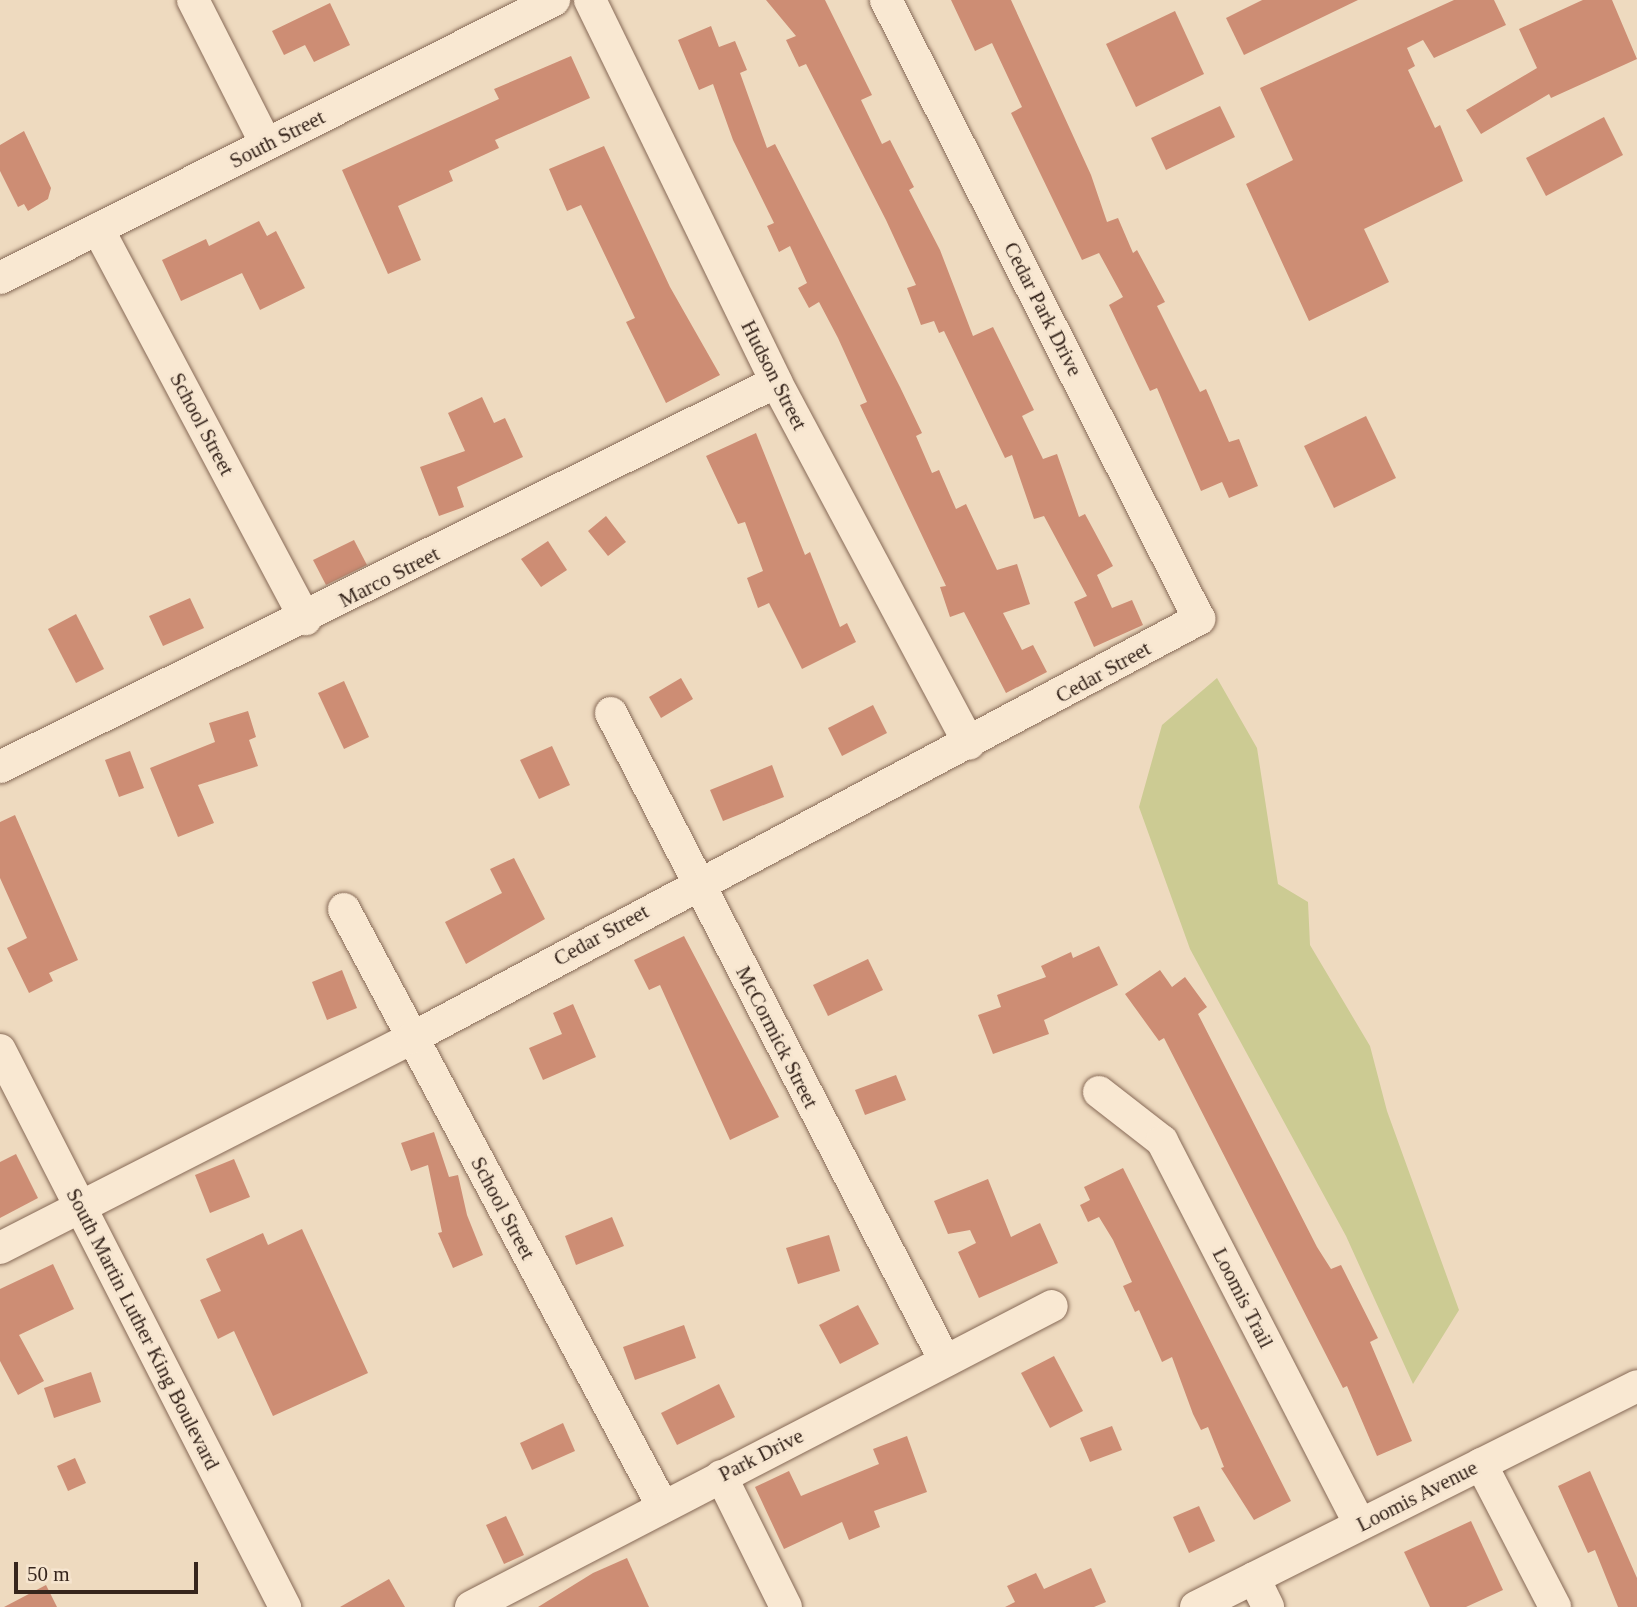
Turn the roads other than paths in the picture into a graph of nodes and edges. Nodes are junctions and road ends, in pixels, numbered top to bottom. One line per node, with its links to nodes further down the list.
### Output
1 (193, 0): 5 (street)
2 (554, 0): 5 (street, South Street)
3 (590, 0): 8 (street, Hudson Street)
4 (886, 0): 10 (street, Cedar Park Drive)
5 (266, 144): 6 (street, South Street)
6 (98, 229): 7 (street, South Street); 9 (street, School Street)
7 (0, 278)
8 (776, 382): 9 (street, Marco Street); 12 (street, Hudson Street)
9 (305, 619): 13 (street, Marco Street)
10 (1199, 619): 12 (street, Cedar Street)
11 (611, 713): 14 (street, McCormick Street)
12 (969, 744): 14 (street, Cedar Street)
13 (0, 767)
14 (697, 883): 16 (street, Cedar Street); 22 (street, McCormick Street)
15 (344, 909): 16 (street, School Street)
16 (412, 1038): 19 (street, Cedar Street); 26 (street, School Street)
17 (0, 1050): 19 (street, South Martin Luther King Boulevard)
18 (1099, 1092): 27 (street, Loomis Trail)
19 (79, 1204): 20 (street, Cedar Street); 29 (street, South Martin Luther King Boulevard)
20 (0, 1248)
21 (1052, 1306): 22 (street, Park Drive)
22 (945, 1361): 25 (street, Park Drive)
23 (1637, 1385): 24 (street, Loomis Avenue)
24 (1481, 1464): 27 (street, Loomis Avenue); 34 (street)
25 (721, 1476): 26 (street, Park Drive); 31 (street)
26 (663, 1507): 30 (street, Park Drive)
27 (1360, 1524): 28 (street, Loomis Avenue)
28 (1254, 1578): 32 (street, Loomis Avenue); 33 (street)
29 (285, 1607)
30 (471, 1607)
31 (786, 1607)
32 (1196, 1607)
33 (1268, 1607)
34 (1555, 1607)

